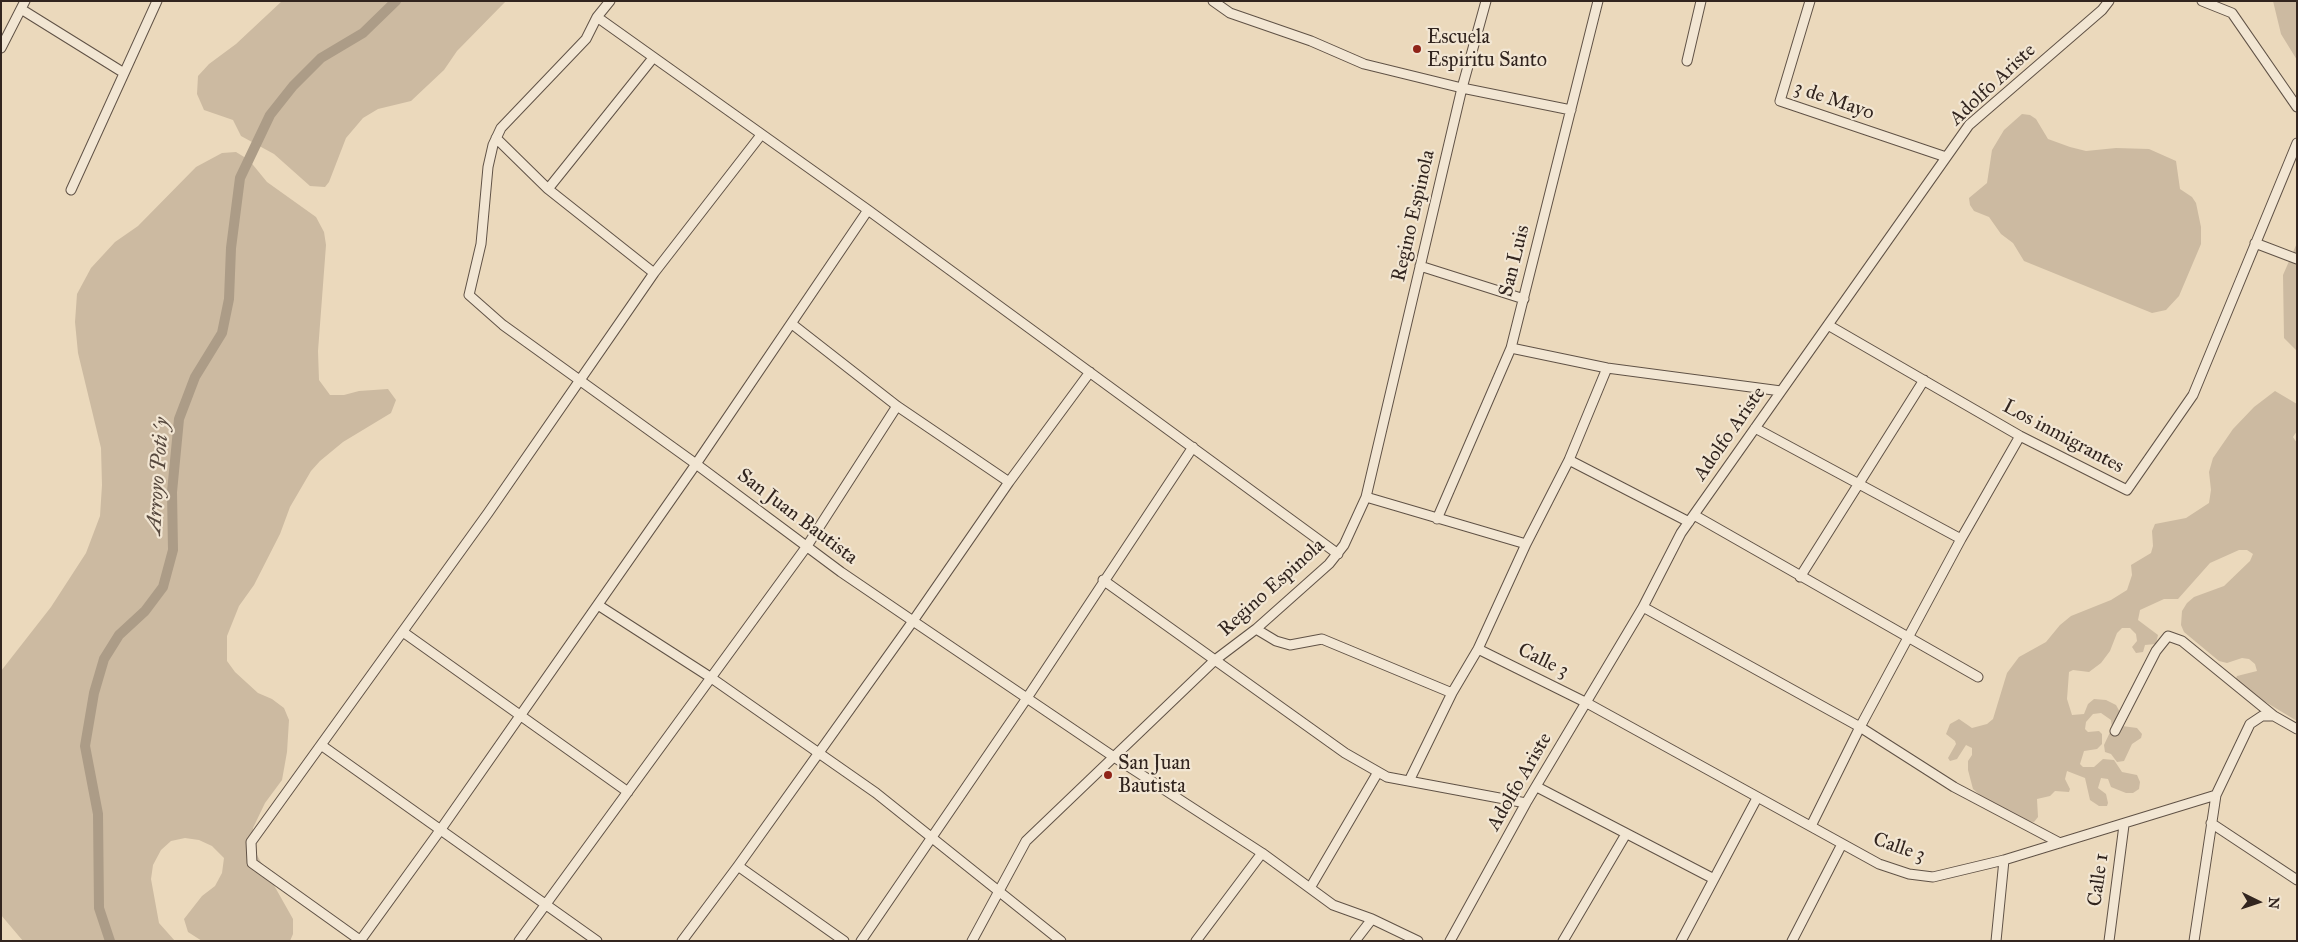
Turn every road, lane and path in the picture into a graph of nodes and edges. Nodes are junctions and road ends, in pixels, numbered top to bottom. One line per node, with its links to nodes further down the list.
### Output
1 (157, 1): 15 (street)
2 (610, 1): 11 (street)
3 (1213, 1): 16 (street)
4 (1486, 1): 16 (street, Regino Espinola)
5 (1701, 1): 14 (street)
6 (1810, 1): 22 (street, 3 de Mayo)
7 (2109, 1): 22 (street, Adolfo Ariste)
8 (2202, 1): 17 (street)
9 (1596, 2): 18 (street, San Luis)
10 (23, 5): 12 (street); 15 (street)
11 (597, 18): 13 (street); 20 (street)
12 (1, 48)
13 (653, 58): 19 (street); 23 (street)
14 (1687, 61)
15 (124, 73): 24 (street)
16 (1462, 88): 18 (street); 28 (street, Regino Espinola)
17 (2297, 107)
18 (1571, 110): 30 (street, San Luis)
19 (761, 135): 25 (street); 29 (street)
20 (496, 138): 23 (street); 36 (street, San Juan Bautista)
21 (2297, 143): 26 (street, Los inmigrantes)
22 (1946, 157): 32 (street, Adolfo Ariste)
23 (548, 189): 29 (street)
24 (71, 190)
25 (868, 210): 31 (street); 35 (street)
26 (2255, 243): 27 (street); 41 (street, Los inmigrantes)
27 (2297, 259)
28 (1420, 266): 30 (street); 47 (street, Regino Espinola)
29 (654, 272): 36 (street)
30 (1524, 299): 33 (street, San Luis)
31 (792, 324): 39 (street); 44 (street)
32 (1828, 325): 37 (street, Los inmigrantes); 38 (street, Adolfo Ariste)
33 (1511, 348): 34 (street); 48 (street, San Luis)
34 (1607, 368): 38 (street); 43 (street)
35 (1090, 372): 42 (street); 45 (street)
36 (579, 379): 44 (street, San Juan Bautista); 60 (street)
37 (1924, 380): 41 (street, Los inmigrantes); 46 (street)
38 (1781, 391): 40 (street, Adolfo Ariste)
39 (897, 406): 45 (street); 52 (street)
40 (1755, 428): 46 (street); 49 (street, Adolfo Ariste)
41 (2020, 436): 50 (street)
42 (1193, 447): 53 (street); 55 (street)
43 (1570, 460): 49 (street); 51 (street)
44 (696, 464): 52 (street, San Juan Bautista); 56 (street)
45 (1009, 482): 58 (street)
46 (1860, 483): 50 (street); 54 (street)
47 (1366, 497): 48 (street); 53 (street, Regino Espinola)
48 (1437, 519): 51 (street)
49 (1691, 519): 54 (street); 57 (street, Adolfo Ariste)
50 (1961, 539): 61 (street)
51 (1526, 544): 62 (street)
52 (806, 546): 58 (street, San Juan Bautista); 64 (street)
53 (1338, 554): 59 (street, Regino Espinola)
54 (1800, 577): 61 (street)
55 (1103, 580): 63 (street); 67 (street)
56 (598, 605): 64 (street); 69 (street)
57 (1643, 607): 68 (street, Adolfo Ariste); 71 (street)
58 (913, 621): 67 (street, San Juan Bautista); 75 (street)
59 (1256, 629): 63 (street, Regino Espinola); 66 (street)
60 (403, 632): 69 (street); 74 (street)
61 (1908, 636): 65 (street); 71 (street)
62 (1478, 649): 66 (street); 68 (street, Calle 3)
63 (1214, 660): 76 (street, Regino Espinola); 77 (street)
64 (710, 677): 75 (street); 80 (street)
65 (1978, 678)
66 (1452, 693): 78 (street)
67 (1027, 698): 76 (street, San Juan Bautista); 89 (street)
68 (1587, 703): 79 (street, Adolfo Ariste); 82 (street, Calle 3)
69 (521, 715): 80 (street); 87 (street)
70 (2274, 716): 72 (street); 73 (street); 81 (street)
71 (1860, 727): 86 (street); 90 (street)
72 (2297, 729)
73 (2115, 731)
74 (321, 745): 87 (street); 101 (street)
75 (818, 752): 89 (street); 94 (street)
76 (1114, 757): 92 (street, San Juan Bautista); 98 (street, Regino Espinola)
77 (1378, 772): 78 (street); 97 (street)
78 (1409, 781): 83 (street)
79 (1537, 788): 83 (street, Adolfo Ariste); 88 (street)
80 (628, 792): 99 (street)
81 (2216, 795): 84 (street); 85 (street, Calle 3)
82 (1758, 798): 86 (street, Calle 3); 95 (street)
83 (1526, 803): 112 (street, Adolfo Ariste)
84 (2211, 823): 96 (street); 118 (street)
85 (2124, 825): 90 (street, Calle 3); 117 (street, Calle 1)
86 (1811, 826): 91 (street, Calle 3)
87 (442, 829): 99 (street); 101 (street)
88 (1626, 834): 95 (street); 113 (street)
89 (931, 835): 98 (street); 106 (street)
90 (2060, 843): 93 (street, Calle 3)
91 (1842, 844): 93 (street, Calle 3); 115 (street)
92 (1262, 853): 97 (street, San Juan Bautista); 109 (street)
93 (2004, 860): 116 (street)
94 (738, 866): 104 (street); 105 (street)
95 (1714, 879): 114 (street)
96 (2297, 880)
97 (1310, 888): 100 (street, San Juan Bautista)
98 (999, 889): 107 (street, Regino Espinola); 108 (street)
99 (547, 904): 102 (street); 103 (street)
100 (1372, 919): 110 (street); 111 (street, San Juan Bautista)
101 (361, 941)
102 (519, 941)
103 (598, 941)
104 (682, 941)
105 (844, 941)
106 (861, 941)
107 (972, 941)
108 (1061, 941)
109 (1196, 941)
110 (1355, 941)
111 (1418, 941)
112 (1450, 941)
113 (1563, 941)
114 (1681, 941)
115 (1792, 941)
116 (1996, 941)
117 (2109, 941)
118 (2194, 941)

